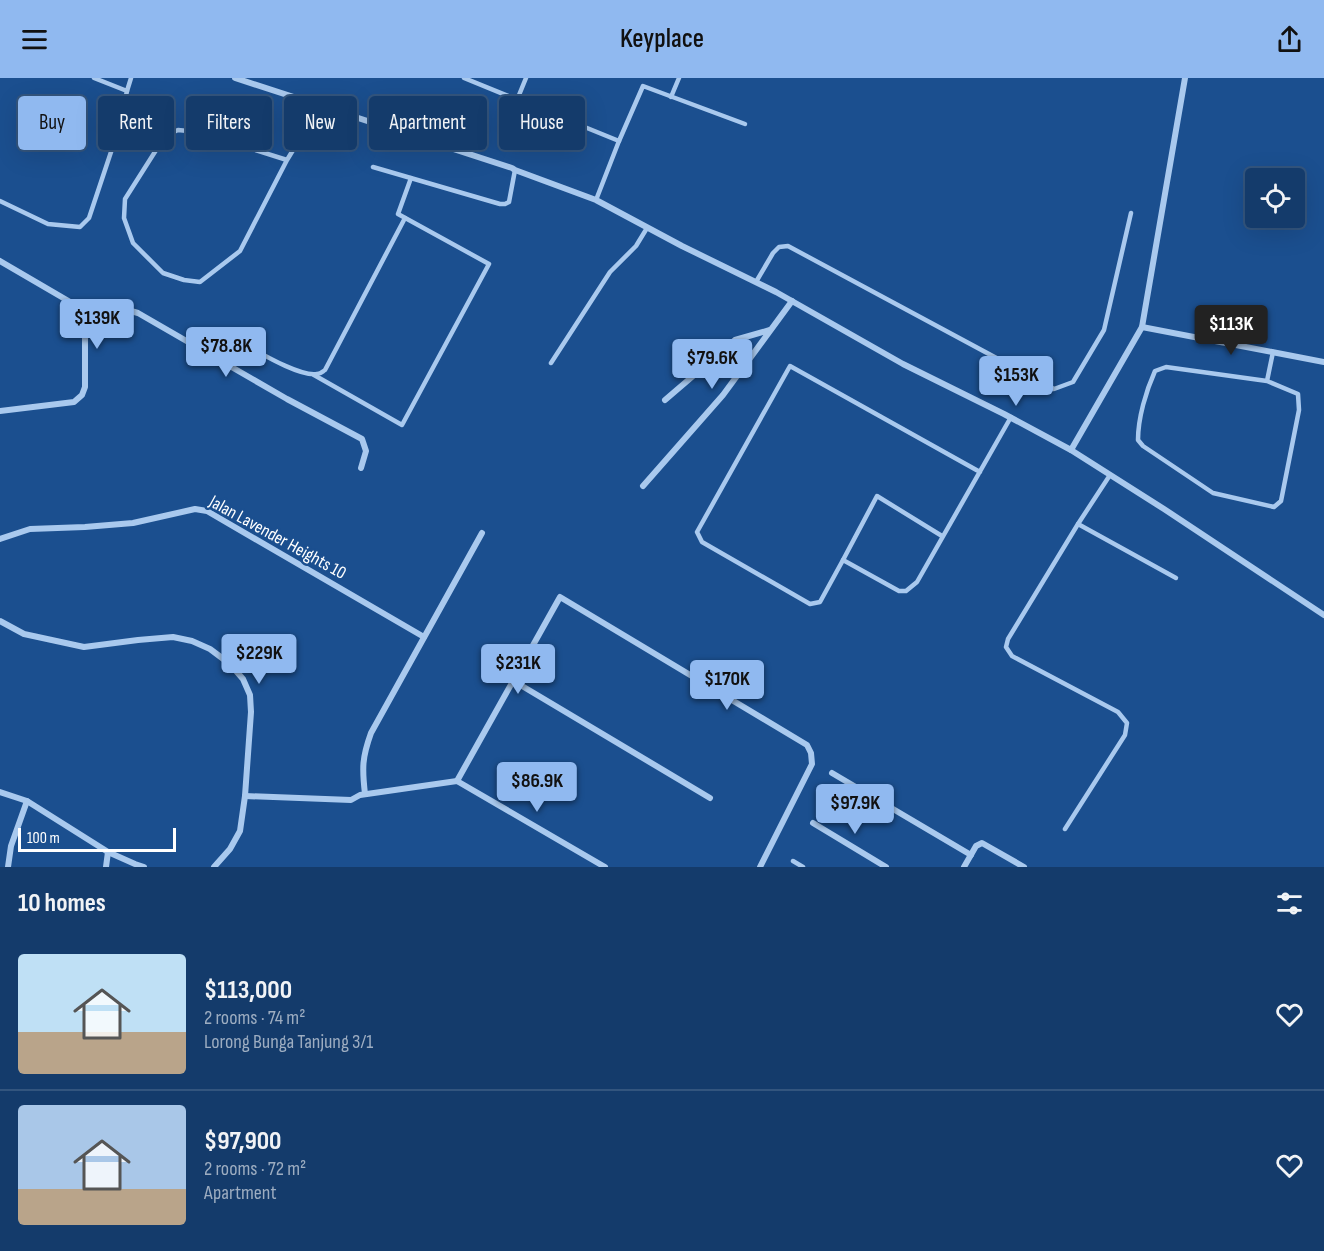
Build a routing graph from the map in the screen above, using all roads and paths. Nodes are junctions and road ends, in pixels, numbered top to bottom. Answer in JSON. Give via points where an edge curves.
{"nodes":[{"id":1,"x":94,"y":78,"type":"edge"},
{"id":2,"x":131,"y":78,"type":"edge"},
{"id":3,"x":235,"y":78,"type":"edge"},
{"id":4,"x":526,"y":78,"type":"edge"},
{"id":5,"x":679,"y":78,"type":"edge"},
{"id":6,"x":1185,"y":78,"type":"edge"},
{"id":7,"x":468,"y":79,"type":"edge"},
{"id":8,"x":127,"y":91,"type":"junction"},
{"id":9,"x":290,"y":96,"type":"edge"},
{"id":10,"x":508,"y":96,"type":"edge"},
{"id":11,"x":519,"y":96,"type":"edge"},
{"id":12,"x":672,"y":97,"type":"junction"},
{"id":13,"x":357,"y":118,"type":"edge"},
{"id":14,"x":745,"y":124,"type":"dead end"},
{"id":15,"x":585,"y":127,"type":"edge"},
{"id":16,"x":619,"y":141,"type":"junction"},
{"id":17,"x":293,"y":150,"type":"edge"},
{"id":18,"x":287,"y":160,"type":"junction"},
{"id":19,"x":373,"y":167,"type":"dead end"},
{"id":20,"x":515,"y":170,"type":"junction"},
{"id":21,"x":411,"y":178,"type":"junction"},
{"id":22,"x":596,"y":200,"type":"junction"},
{"id":23,"x":0,"y":201,"type":"edge"},
{"id":24,"x":1131,"y":213,"type":"dead end"},
{"id":25,"x":405,"y":218,"type":"junction"},
{"id":26,"x":647,"y":228,"type":"junction"},
{"id":27,"x":0,"y":261,"type":"edge"},
{"id":28,"x":756,"y":282,"type":"junction"},
{"id":29,"x":792,"y":301,"type":"junction"},
{"id":30,"x":77,"y":306,"type":"junction"},
{"id":31,"x":1142,"y":327,"type":"junction"},
{"id":32,"x":771,"y":330,"type":"junction"},
{"id":33,"x":240,"y":342,"type":"dead end"},
{"id":34,"x":1273,"y":352,"type":"junction"},
{"id":35,"x":1324,"y":362,"type":"edge"},
{"id":36,"x":552,"y":363,"type":"dead end"},
{"id":37,"x":314,"y":375,"type":"junction"},
{"id":38,"x":1267,"y":381,"type":"junction"},
{"id":39,"x":665,"y":400,"type":"dead end"},
{"id":40,"x":0,"y":411,"type":"edge"},
{"id":41,"x":1011,"y":417,"type":"junction"},
{"id":42,"x":1071,"y":450,"type":"junction"},
{"id":43,"x":362,"y":468,"type":"dead end"},
{"id":44,"x":980,"y":472,"type":"junction"},
{"id":45,"x":1110,"y":475,"type":"junction"},
{"id":46,"x":643,"y":486,"type":"dead end"},
{"id":47,"x":1078,"y":524,"type":"junction"},
{"id":48,"x":482,"y":533,"type":"dead end"},
{"id":49,"x":942,"y":536,"type":"junction"},
{"id":50,"x":0,"y":539,"type":"edge"},
{"id":51,"x":843,"y":560,"type":"junction"},
{"id":52,"x":1176,"y":578,"type":"dead end"},
{"id":53,"x":1324,"y":615,"type":"edge"},
{"id":54,"x":0,"y":621,"type":"edge"},
{"id":55,"x":424,"y":637,"type":"junction"},
{"id":56,"x":512,"y":680,"type":"junction"},
{"id":57,"x":832,"y":773,"type":"dead end"},
{"id":58,"x":457,"y":781,"type":"junction"},
{"id":59,"x":0,"y":792,"type":"edge"},
{"id":60,"x":365,"y":794,"type":"junction"},
{"id":61,"x":245,"y":796,"type":"junction"},
{"id":62,"x":710,"y":798,"type":"dead end"},
{"id":63,"x":27,"y":801,"type":"junction"},
{"id":64,"x":813,"y":823,"type":"dead end"},
{"id":65,"x":1065,"y":829,"type":"dead end"},
{"id":66,"x":108,"y":852,"type":"junction"},
{"id":67,"x":971,"y":855,"type":"junction"},
{"id":68,"x":793,"y":861,"type":"dead end"},
{"id":69,"x":8,"y":867,"type":"edge"},
{"id":70,"x":106,"y":867,"type":"edge"},
{"id":71,"x":144,"y":867,"type":"edge"},
{"id":72,"x":214,"y":867,"type":"edge"},
{"id":73,"x":605,"y":867,"type":"edge"},
{"id":74,"x":760,"y":867,"type":"edge"},
{"id":75,"x":803,"y":867,"type":"edge"},
{"id":76,"x":886,"y":867,"type":"edge"},
{"id":77,"x":964,"y":867,"type":"edge"},
{"id":78,"x":1024,"y":867,"type":"edge"}],
"edges":[{"from":1,"to":8,"type":"lane"},
{"from":2,"to":8,"type":"lane"},
{"from":3,"to":9,"type":"street"},
{"from":4,"to":11,"type":"lane"},
{"from":5,"to":12,"type":"lane"},
{"from":6,"to":31,"type":"street"},
{"from":7,"to":10,"type":"lane"},
{"from":8,"to":23,"type":"lane","via":[[89,218],[80,227],[48,224]]},
{"from":12,"to":14,"type":"lane"},
{"from":12,"to":16,"type":"lane","via":[[643,86]]},
{"from":13,"to":20,"type":"street"},
{"from":15,"to":16,"type":"lane"},
{"from":16,"to":22,"type":"lane"},
{"from":17,"to":18,"type":"lane"},
{"from":18,"to":18,"type":"lane","via":[[198,132],[178,130],[165,136],[125,199],[124,218],[133,243],[163,273],[200,282],[240,251]]},
{"from":19,"to":21,"type":"lane"},
{"from":20,"to":21,"type":"lane","via":[[509,202],[505,204]]},
{"from":20,"to":22,"type":"street"},
{"from":21,"to":25,"type":"lane","via":[[398,214]]},
{"from":22,"to":26,"type":"street"},
{"from":24,"to":28,"type":"lane","via":[[1104,330],[1073,382],[1054,389],[788,246],[773,253]]},
{"from":25,"to":37,"type":"lane","via":[[325,370]]},
{"from":25,"to":37,"type":"lane","via":[[489,264],[402,425]]},
{"from":26,"to":28,"type":"street"},
{"from":26,"to":36,"type":"lane","via":[[636,246],[610,272]]},
{"from":27,"to":30,"type":"street"},
{"from":28,"to":29,"type":"street"},
{"from":29,"to":32,"type":"street"},
{"from":29,"to":41,"type":"street","via":[[903,364]]},
{"from":30,"to":40,"type":"street","via":[[85,323],[82,395],[74,402]]},
{"from":30,"to":43,"type":"street","via":[[99,302],[138,313],[363,440],[366,452]]},
{"from":31,"to":34,"type":"street"},
{"from":31,"to":42,"type":"street"},
{"from":32,"to":39,"type":"street","via":[[735,340]]},
{"from":32,"to":46,"type":"street","via":[[723,395]]},
{"from":33,"to":37,"type":"lane","via":[[293,370]]},
{"from":34,"to":35,"type":"street"},
{"from":34,"to":38,"type":"lane"},
{"from":38,"to":38,"type":"lane","via":[[1298,394],[1299,410],[1281,501],[1274,507],[1213,493],[1138,440],[1155,370],[1166,367]]},
{"from":41,"to":42,"type":"street"},
{"from":41,"to":44,"type":"lane"},
{"from":42,"to":45,"type":"street"},
{"from":44,"to":49,"type":"lane"},
{"from":44,"to":51,"type":"lane","via":[[790,366],[697,532],[702,542],[810,604],[820,602]]},
{"from":45,"to":47,"type":"lane"},
{"from":45,"to":53,"type":"street"},
{"from":47,"to":52,"type":"lane"},
{"from":47,"to":65,"type":"lane","via":[[1006,647],[1012,656],[1118,712],[1127,723],[1125,735]]},
{"from":48,"to":55,"type":"street"},
{"from":49,"to":51,"type":"lane","via":[[916,582],[906,591],[899,591]]},
{"from":49,"to":51,"type":"lane","via":[[877,496]]},
{"from":50,"to":55,"type":"street","name":"Jalan Lavender Heights 10","via":[[30,529],[133,523],[195,509],[207,511]]},
{"from":54,"to":61,"type":"street","via":[[24,634],[84,647],[173,637],[192,641],[230,664],[250,695]]},
{"from":55,"to":60,"type":"street","via":[[371,733],[362,774]]},
{"from":56,"to":58,"type":"street"},
{"from":56,"to":62,"type":"street"},
{"from":56,"to":74,"type":"street","via":[[560,597],[807,745],[812,764]]},
{"from":57,"to":67,"type":"street"},
{"from":58,"to":60,"type":"street"},
{"from":58,"to":73,"type":"street"},
{"from":59,"to":63,"type":"street"},
{"from":60,"to":61,"type":"street","via":[[351,800]]},
{"from":61,"to":72,"type":"street","via":[[240,831]]},
{"from":63,"to":66,"type":"street"},
{"from":63,"to":69,"type":"street"},
{"from":64,"to":76,"type":"street"},
{"from":66,"to":70,"type":"street"},
{"from":66,"to":71,"type":"street"},
{"from":67,"to":77,"type":"street"},
{"from":67,"to":78,"type":"street","via":[[982,843]]},
{"from":68,"to":75,"type":"lane"}]}
